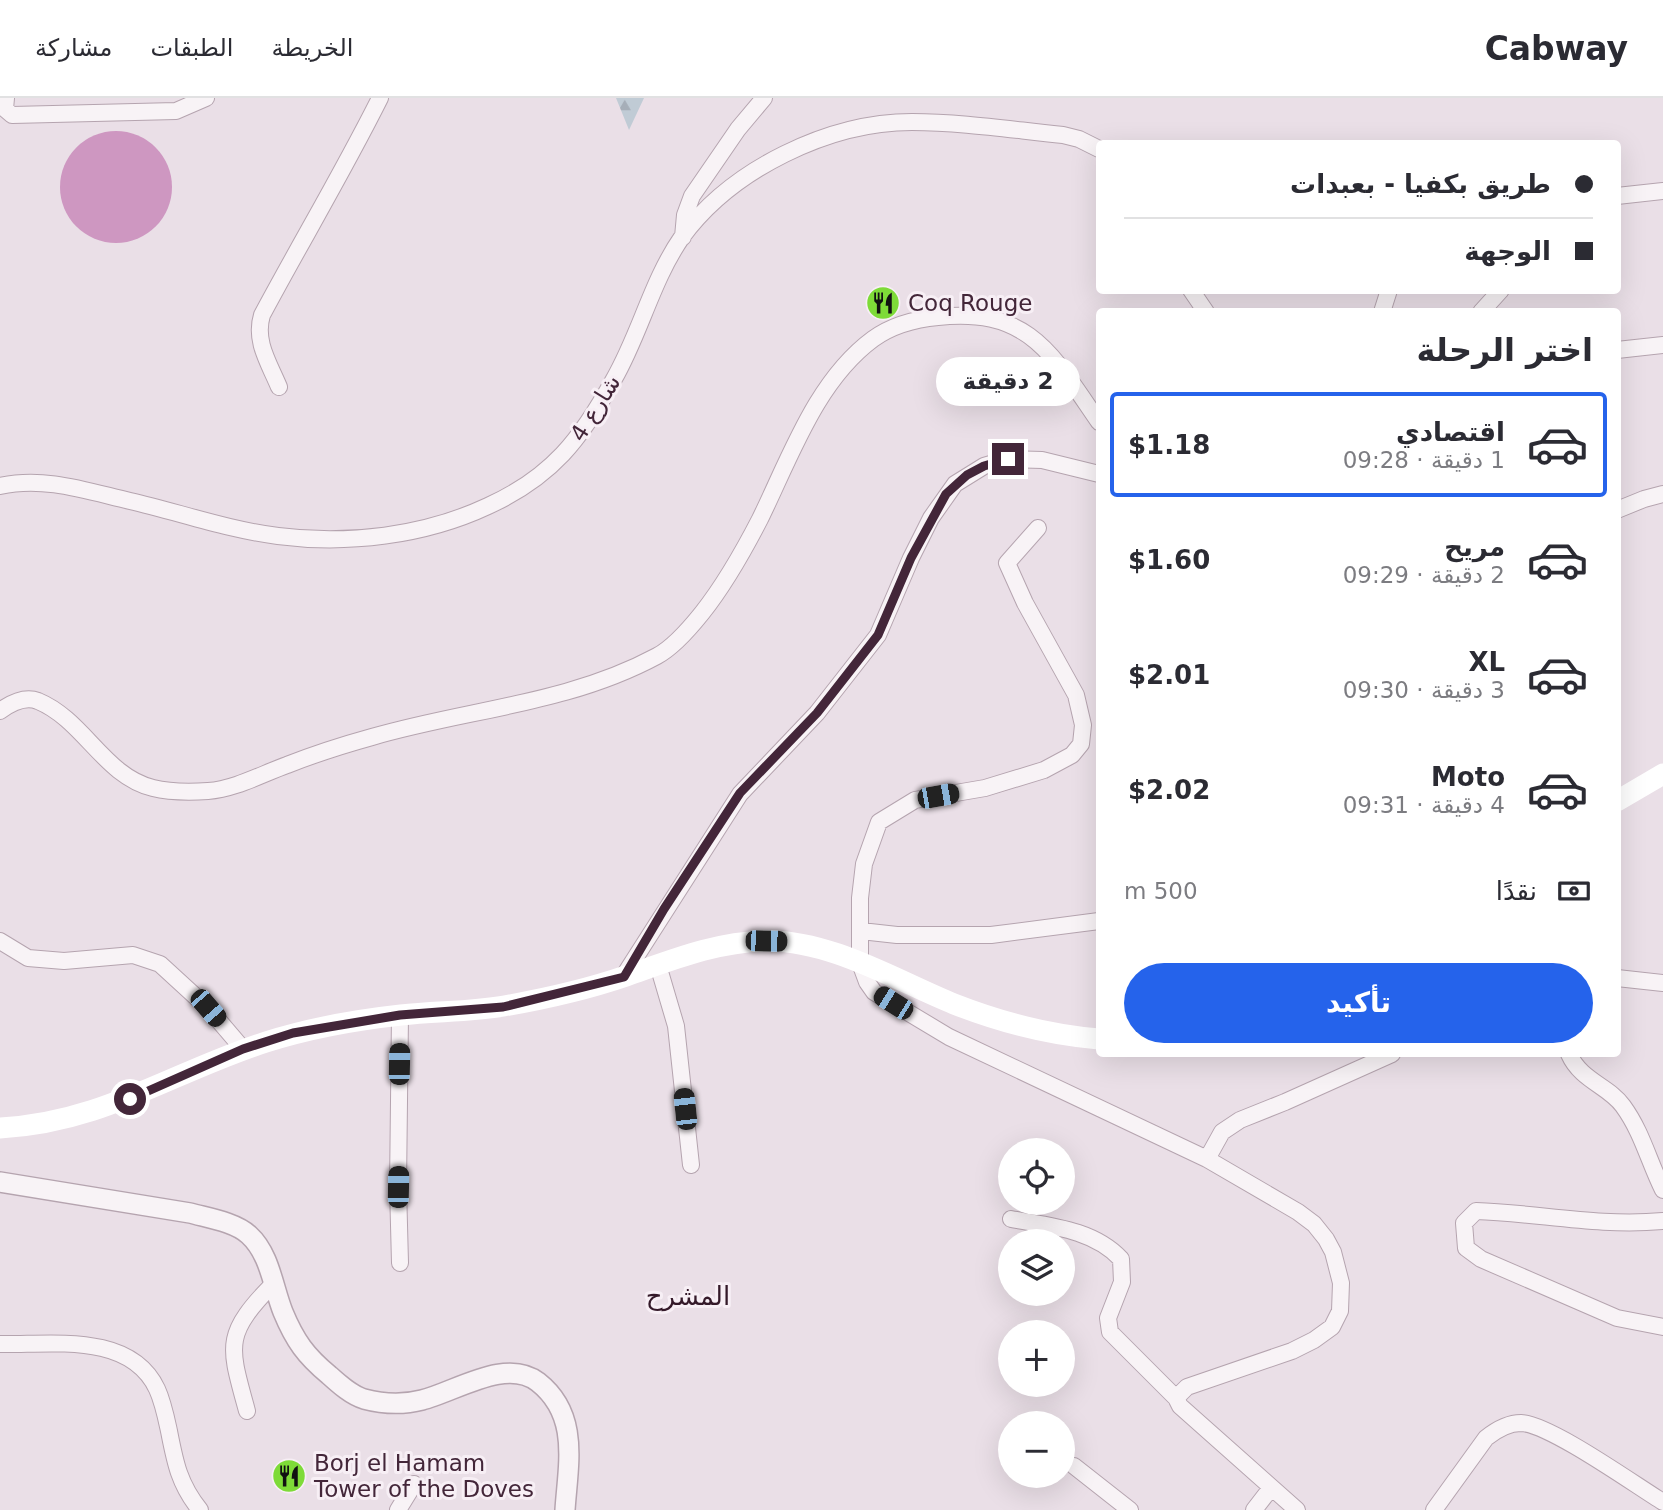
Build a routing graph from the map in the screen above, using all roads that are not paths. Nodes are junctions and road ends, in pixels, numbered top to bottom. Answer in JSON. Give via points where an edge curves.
{"nodes":[{"id":1,"x":6,"y":98,"type":"edge"},
{"id":2,"x":206,"y":98,"type":"edge"},
{"id":3,"x":380,"y":98,"type":"edge"},
{"id":4,"x":764,"y":98,"type":"edge"},
{"id":5,"x":1096,"y":148,"type":"edge"},
{"id":6,"x":1659,"y":189,"type":"edge"},
{"id":7,"x":1621,"y":195,"type":"edge"},
{"id":8,"x":682,"y":237,"type":"junction"},
{"id":9,"x":1497,"y":294,"type":"edge"},
{"id":10,"x":1485,"y":308,"type":"edge"},
{"id":11,"x":1663,"y":345,"type":"edge"},
{"id":12,"x":1621,"y":350,"type":"edge"},
{"id":13,"x":279,"y":387,"type":"dead end"},
{"id":14,"x":1096,"y":418,"type":"edge"},
{"id":15,"x":1096,"y":473,"type":"edge"},
{"id":16,"x":0,"y":486,"type":"edge"},
{"id":17,"x":1663,"y":495,"type":"edge"},
{"id":18,"x":1621,"y":508,"type":"edge"},
{"id":19,"x":1038,"y":528,"type":"dead end"},
{"id":20,"x":0,"y":711,"type":"edge"},
{"id":21,"x":1663,"y":774,"type":"edge"},
{"id":22,"x":1621,"y":799,"type":"edge"},
{"id":23,"x":1096,"y":921,"type":"edge"},
{"id":24,"x":861,"y":931,"type":"junction"},
{"id":25,"x":0,"y":941,"type":"edge"},
{"id":26,"x":860,"y":963,"type":"junction"},
{"id":27,"x":657,"y":965,"type":"junction"},
{"id":28,"x":624,"y":977,"type":"junction"},
{"id":29,"x":1621,"y":978,"type":"edge"},
{"id":30,"x":1663,"y":983,"type":"edge"},
{"id":31,"x":400,"y":1015,"type":"junction"},
{"id":32,"x":1096,"y":1040,"type":"edge"},
{"id":33,"x":243,"y":1049,"type":"junction"},
{"id":34,"x":1385,"y":1057,"type":"edge"},
{"id":35,"x":1570,"y":1057,"type":"edge"},
{"id":36,"x":0,"y":1128,"type":"edge"},
{"id":37,"x":1207,"y":1159,"type":"junction"},
{"id":38,"x":691,"y":1165,"type":"dead end"},
{"id":39,"x":0,"y":1182,"type":"edge"},
{"id":40,"x":1663,"y":1190,"type":"edge"},
{"id":41,"x":1011,"y":1219,"type":"dead end"},
{"id":42,"x":1663,"y":1221,"type":"edge"},
{"id":43,"x":400,"y":1263,"type":"dead end"},
{"id":44,"x":274,"y":1283,"type":"junction"},
{"id":45,"x":1663,"y":1327,"type":"edge"},
{"id":46,"x":0,"y":1344,"type":"edge"},
{"id":47,"x":1176,"y":1398,"type":"junction"},
{"id":48,"x":247,"y":1411,"type":"dead end"},
{"id":49,"x":1075,"y":1467,"type":"edge"},
{"id":50,"x":414,"y":1484,"type":"dead end"},
{"id":51,"x":1271,"y":1488,"type":"junction"},
{"id":52,"x":1663,"y":1502,"type":"edge"},
{"id":53,"x":200,"y":1510,"type":"edge"},
{"id":54,"x":398,"y":1510,"type":"edge"},
{"id":55,"x":565,"y":1510,"type":"edge"},
{"id":56,"x":1130,"y":1510,"type":"edge"},
{"id":57,"x":1254,"y":1510,"type":"edge"},
{"id":58,"x":1297,"y":1510,"type":"edge"},
{"id":59,"x":1434,"y":1510,"type":"edge"}],
"edges":[{"from":1,"to":2,"type":"street","via":[[5,109],[12,115],[176,111]]},
{"from":3,"to":13,"type":"street","via":[[262,316],[258,328],[261,345]]},
{"from":4,"to":8,"type":"street","via":[[692,196]]},
{"from":5,"to":8,"type":"street","name":"شارع 4","via":[[1063,135],[952,124],[911,122],[854,129],[801,146],[752,173]]},
{"from":6,"to":7,"type":"street"},
{"from":8,"to":16,"type":"street","name":"شارع 4","via":[[629,353],[569,450],[514,493],[452,521],[355,538],[276,536],[65,485],[16,482]]},
{"from":9,"to":10,"type":"street"},
{"from":11,"to":12,"type":"street"},
{"from":14,"to":20,"type":"street","via":[[1037,340],[989,317],[928,318],[873,339],[847,365],[801,432],[725,583],[694,624],[663,653],[620,675],[541,699],[378,735],[210,791],[153,788],[124,775],[66,720],[36,700],[14,701]]},
{"from":15,"to":28,"type":"street","via":[[1042,460],[1008,459],[984,466],[955,484],[911,558],[878,635],[817,713],[740,793]]},
{"from":17,"to":18,"type":"street"},
{"from":19,"to":24,"type":"street","via":[[1007,563],[1076,695],[1083,725],[1081,744],[1072,755],[1044,770],[985,788],[915,800],[879,822],[864,864]]},
{"from":21,"to":22,"type":"main road"},
{"from":23,"to":24,"type":"street","via":[[991,934]]},
{"from":24,"to":26,"type":"street"},
{"from":25,"to":33,"type":"street","via":[[28,958],[64,961],[133,955],[160,964],[208,1008]]},
{"from":26,"to":27,"type":"main road","via":[[788,941],[766,941],[734,943]]},
{"from":26,"to":32,"type":"main road","via":[[957,1005],[1038,1030]]},
{"from":26,"to":37,"type":"street","via":[[874,992],[948,1037]]},
{"from":27,"to":28,"type":"main road"},
{"from":27,"to":38,"type":"street","via":[[676,1026]]},
{"from":28,"to":31,"type":"main road","via":[[503,1007]]},
{"from":29,"to":30,"type":"street"},
{"from":31,"to":33,"type":"main road","via":[[303,1031]]},
{"from":31,"to":43,"type":"street"},
{"from":33,"to":36,"type":"main road","via":[[130,1099],[72,1118]]},
{"from":34,"to":37,"type":"street","via":[[1240,1119],[1222,1132]]},
{"from":35,"to":40,"type":"street","via":[[1593,1083],[1622,1104]]},
{"from":37,"to":47,"type":"street","via":[[1314,1224],[1338,1267],[1342,1296],[1332,1327],[1314,1340],[1195,1383]]},
{"from":39,"to":44,"type":"street","via":[[190,1213],[232,1226],[248,1234],[258,1247]]},
{"from":41,"to":47,"type":"street","via":[[1064,1229],[1113,1250],[1121,1259],[1122,1282],[1108,1318],[1110,1332]]},
{"from":42,"to":45,"type":"street","via":[[1635,1224],[1476,1212],[1464,1223],[1466,1248],[1481,1259],[1617,1318]]},
{"from":44,"to":48,"type":"street","via":[[245,1317],[233,1341]]},
{"from":44,"to":55,"type":"street","via":[[303,1352],[361,1398],[384,1403],[420,1401],[497,1374],[536,1380],[559,1404],[570,1439]]},
{"from":46,"to":53,"type":"street","via":[[91,1346],[129,1358],[156,1387],[179,1477]]},
{"from":47,"to":51,"type":"street"},
{"from":49,"to":56,"type":"street"},
{"from":50,"to":54,"type":"street"},
{"from":51,"to":57,"type":"street"},
{"from":51,"to":58,"type":"street"},
{"from":52,"to":59,"type":"street","via":[[1545,1431],[1520,1423],[1486,1438]]}]}
